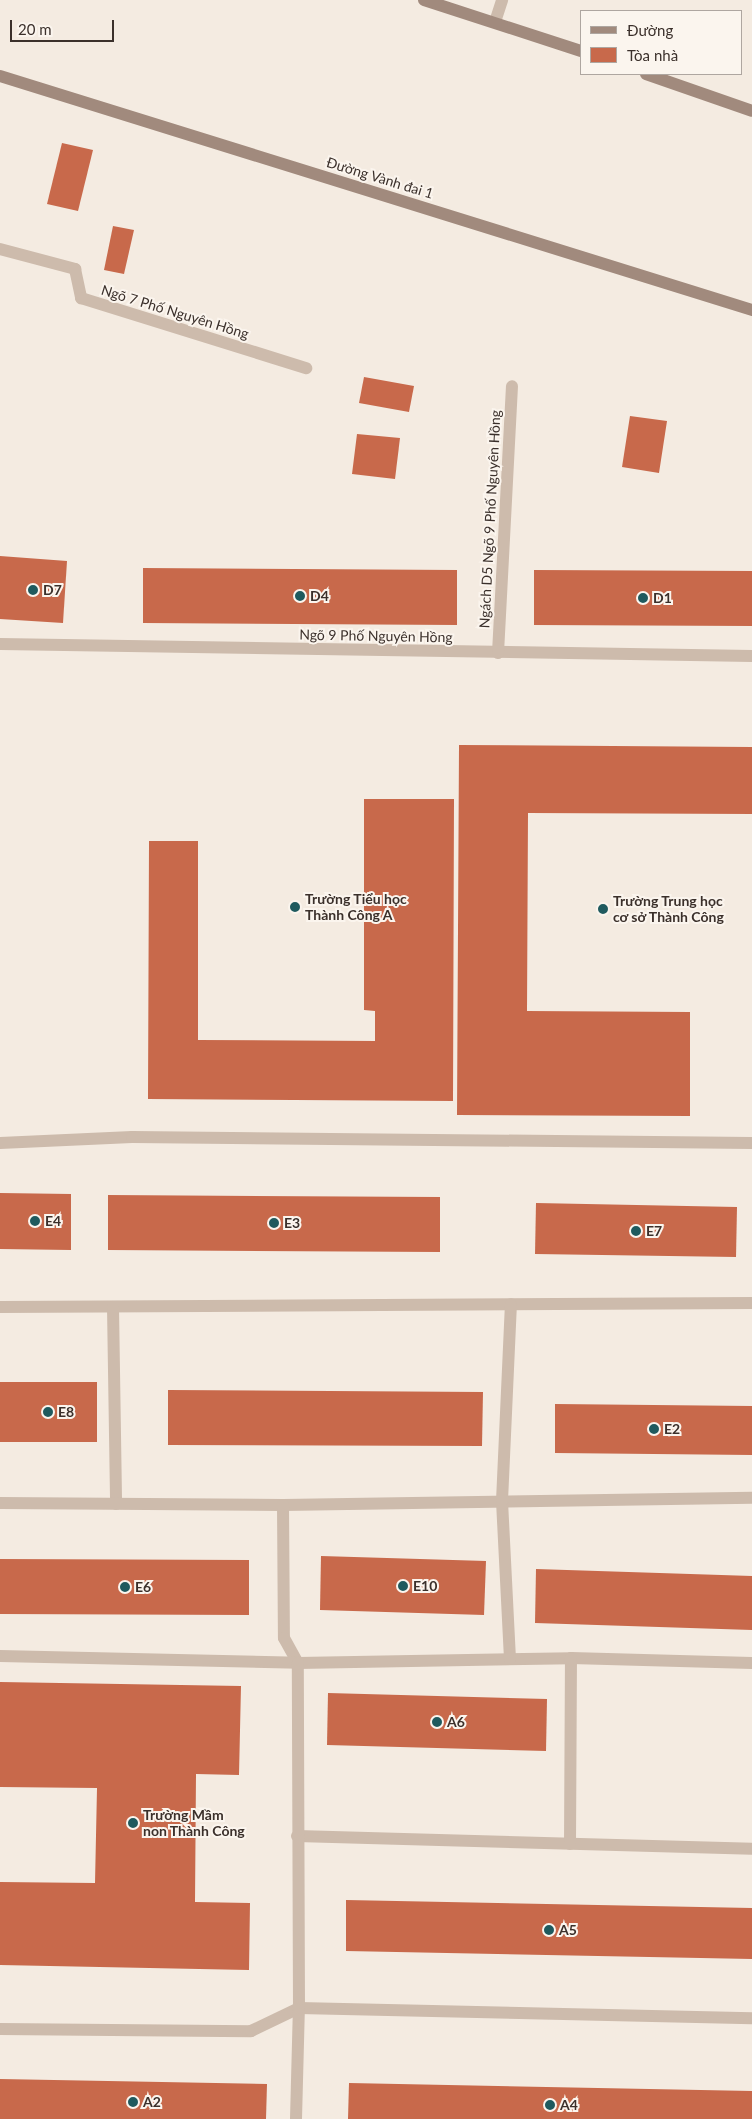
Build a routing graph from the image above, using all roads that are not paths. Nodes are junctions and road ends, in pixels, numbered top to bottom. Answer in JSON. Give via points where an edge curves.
{"nodes":[{"id":1,"x":424,"y":0,"type":"edge"},
{"id":2,"x":502,"y":0,"type":"edge"},
{"id":3,"x":495,"y":22,"type":"junction"},
{"id":4,"x":580,"y":51,"type":"edge"},
{"id":5,"x":649,"y":75,"type":"edge"},
{"id":6,"x":0,"y":76,"type":"edge"},
{"id":7,"x":752,"y":111,"type":"edge"},
{"id":8,"x":0,"y":249,"type":"edge"},
{"id":9,"x":752,"y":310,"type":"edge"},
{"id":10,"x":306,"y":368,"type":"dead end"},
{"id":11,"x":512,"y":386,"type":"dead end"},
{"id":12,"x":0,"y":644,"type":"edge"},
{"id":13,"x":498,"y":653,"type":"junction"},
{"id":14,"x":752,"y":656,"type":"edge"},
{"id":15,"x":0,"y":1142,"type":"edge"},
{"id":16,"x":752,"y":1143,"type":"edge"},
{"id":17,"x":752,"y":1303,"type":"edge"},
{"id":18,"x":511,"y":1304,"type":"junction"},
{"id":19,"x":0,"y":1307,"type":"edge"},
{"id":20,"x":113,"y":1307,"type":"junction"},
{"id":21,"x":752,"y":1498,"type":"edge"},
{"id":22,"x":502,"y":1501,"type":"junction"},
{"id":23,"x":0,"y":1503,"type":"edge"},
{"id":24,"x":116,"y":1504,"type":"junction"},
{"id":25,"x":283,"y":1504,"type":"junction"},
{"id":26,"x":0,"y":1656,"type":"edge"},
{"id":27,"x":571,"y":1658,"type":"junction"},
{"id":28,"x":510,"y":1659,"type":"junction"},
{"id":29,"x":298,"y":1662,"type":"junction"},
{"id":30,"x":752,"y":1663,"type":"edge"},
{"id":31,"x":297,"y":1836,"type":"junction"},
{"id":32,"x":570,"y":1844,"type":"junction"},
{"id":33,"x":752,"y":1849,"type":"edge"},
{"id":34,"x":299,"y":2008,"type":"junction"},
{"id":35,"x":752,"y":2018,"type":"edge"},
{"id":36,"x":0,"y":2029,"type":"edge"},
{"id":37,"x":296,"y":2119,"type":"edge"}],
"edges":[{"from":1,"to":3,"type":"street"},
{"from":2,"to":3,"type":"street"},
{"from":3,"to":4,"type":"street"},
{"from":5,"to":7,"type":"street"},
{"from":6,"to":9,"type":"street","name":"Đường Vành đai 1"},
{"from":8,"to":10,"type":"street","name":"Ngõ 7 Phố Nguyên Hồng","via":[[76,269],[81,298]]},
{"from":11,"to":13,"type":"street","name":"Ngách D5 Ngõ 9 Phố Nguyên Hồng"},
{"from":12,"to":13,"type":"street","name":"Ngõ 9 Phố Nguyên Hồng"},
{"from":13,"to":14,"type":"street","name":"Ngõ 9 Phố Nguyên Hồng"},
{"from":15,"to":16,"type":"street","via":[[142,1137]]},
{"from":17,"to":18,"type":"street"},
{"from":18,"to":20,"type":"street"},
{"from":18,"to":22,"type":"street"},
{"from":19,"to":20,"type":"street"},
{"from":20,"to":24,"type":"street"},
{"from":21,"to":22,"type":"street"},
{"from":22,"to":25,"type":"street"},
{"from":22,"to":28,"type":"street"},
{"from":23,"to":24,"type":"street"},
{"from":24,"to":25,"type":"street"},
{"from":25,"to":29,"type":"street","via":[[284,1638]]},
{"from":26,"to":29,"type":"street"},
{"from":27,"to":28,"type":"street"},
{"from":27,"to":30,"type":"street"},
{"from":27,"to":32,"type":"street"},
{"from":28,"to":29,"type":"street"},
{"from":29,"to":31,"type":"street"},
{"from":31,"to":32,"type":"street"},
{"from":31,"to":34,"type":"street"},
{"from":32,"to":33,"type":"street"},
{"from":34,"to":35,"type":"street"},
{"from":34,"to":36,"type":"street","via":[[250,2031]]},
{"from":34,"to":37,"type":"street"}]}
